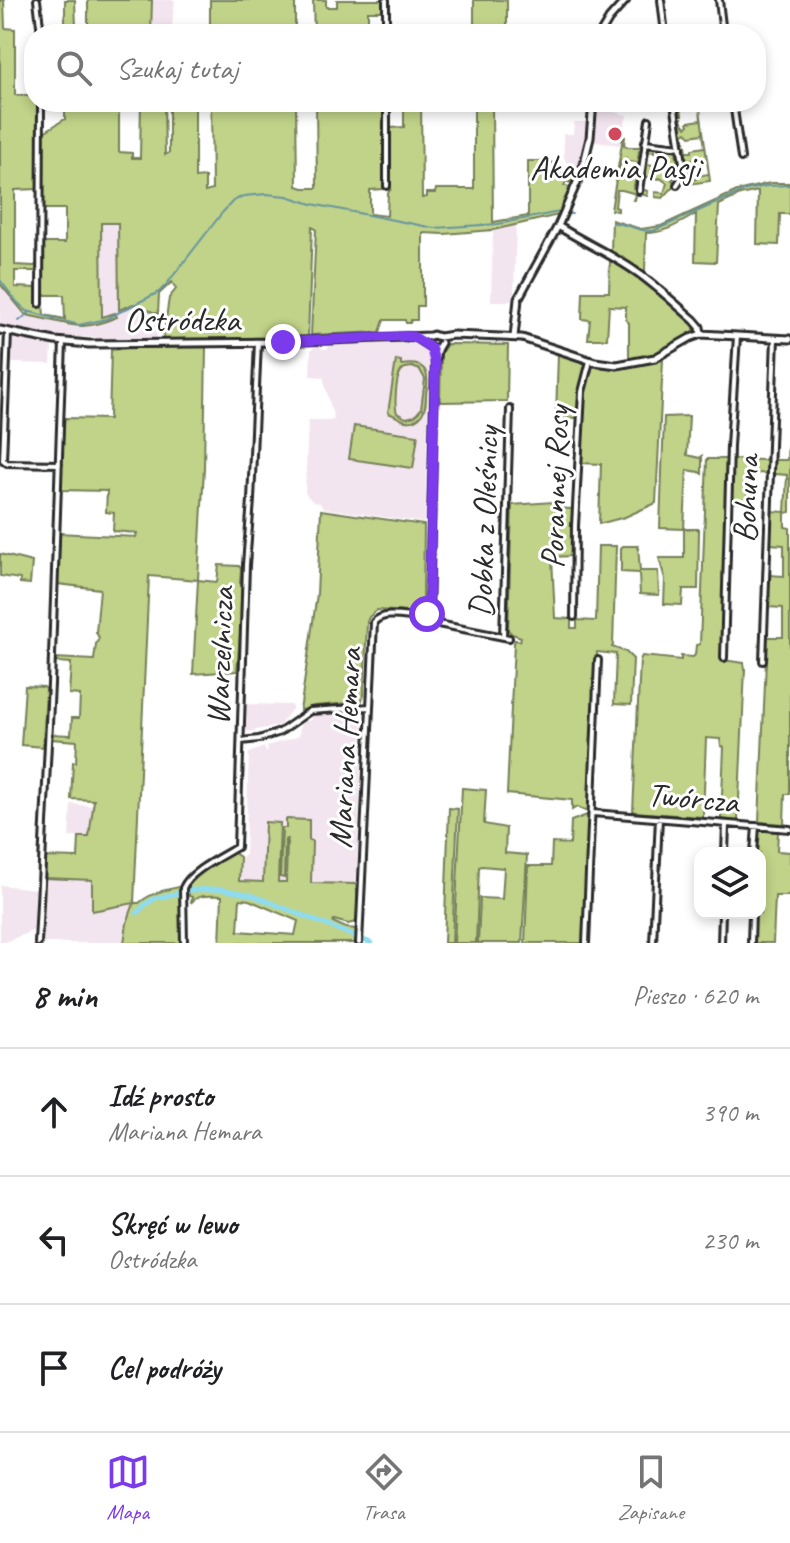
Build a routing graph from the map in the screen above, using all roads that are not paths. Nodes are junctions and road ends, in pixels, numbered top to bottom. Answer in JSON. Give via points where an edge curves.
{"nodes":[{"id":1,"x":37,"y":0,"type":"edge"},
{"id":2,"x":386,"y":0,"type":"edge"},
{"id":3,"x":626,"y":0,"type":"edge"},
{"id":4,"x":661,"y":0,"type":"edge"},
{"id":5,"x":719,"y":0,"type":"edge"},
{"id":6,"x":40,"y":24,"type":"edge"},
{"id":7,"x":386,"y":24,"type":"edge"},
{"id":8,"x":606,"y":24,"type":"edge"},
{"id":9,"x":664,"y":24,"type":"edge"},
{"id":10,"x":722,"y":24,"type":"edge"},
{"id":11,"x":41,"y":112,"type":"edge"},
{"id":12,"x":387,"y":112,"type":"edge"},
{"id":13,"x":592,"y":112,"type":"edge"},
{"id":14,"x":676,"y":112,"type":"edge"},
{"id":15,"x":734,"y":112,"type":"edge"},
{"id":16,"x":649,"y":120,"type":"dead end"},
{"id":17,"x":645,"y":143,"type":"junction"},
{"id":18,"x":681,"y":147,"type":"junction"},
{"id":19,"x":741,"y":158,"type":"dead end"},
{"id":20,"x":677,"y":185,"type":"dead end"},
{"id":21,"x":387,"y":186,"type":"dead end"},
{"id":22,"x":639,"y":191,"type":"dead end"},
{"id":23,"x":558,"y":226,"type":"junction"},
{"id":24,"x":40,"y":304,"type":"dead end"},
{"id":25,"x":3,"y":331,"type":"edge"},
{"id":26,"x":701,"y":334,"type":"junction"},
{"id":27,"x":737,"y":336,"type":"junction"},
{"id":28,"x":414,"y":337,"type":"junction"},
{"id":29,"x":514,"y":337,"type":"junction"},
{"id":30,"x":775,"y":338,"type":"junction"},
{"id":31,"x":790,"y":339,"type":"edge"},
{"id":32,"x":63,"y":342,"type":"junction"},
{"id":33,"x":258,"y":342,"type":"junction"},
{"id":34,"x":435,"y":344,"type":"junction"},
{"id":35,"x":590,"y":361,"type":"junction"},
{"id":36,"x":510,"y":409,"type":"dead end"},
{"id":37,"x":59,"y":464,"type":"junction"},
{"id":38,"x":425,"y":616,"type":"junction"},
{"id":39,"x":574,"y":617,"type":"dead end"},
{"id":40,"x":724,"y":658,"type":"dead end"},
{"id":41,"x":598,"y":660,"type":"dead end"},
{"id":42,"x":763,"y":661,"type":"dead end"},
{"id":43,"x":370,"y":707,"type":"junction"},
{"id":44,"x":241,"y":741,"type":"junction"},
{"id":45,"x":593,"y":813,"type":"junction"},
{"id":46,"x":659,"y":818,"type":"junction"},
{"id":47,"x":726,"y":824,"type":"junction"},
{"id":48,"x":756,"y":826,"type":"junction"},
{"id":49,"x":790,"y":829,"type":"edge"},
{"id":50,"x":725,"y":847,"type":"edge"},
{"id":51,"x":754,"y":847,"type":"edge"},
{"id":52,"x":722,"y":919,"type":"edge"},
{"id":53,"x":752,"y":919,"type":"edge"},
{"id":54,"x":38,"y":943,"type":"edge"},
{"id":55,"x":184,"y":943,"type":"edge"},
{"id":56,"x":359,"y":943,"type":"edge"},
{"id":57,"x":586,"y":943,"type":"edge"},
{"id":58,"x":653,"y":943,"type":"edge"},
{"id":59,"x":721,"y":943,"type":"edge"},
{"id":60,"x":751,"y":943,"type":"edge"}],
"edges":[{"from":1,"to":6,"type":"street"},
{"from":2,"to":7,"type":"street"},
{"from":3,"to":8,"type":"street"},
{"from":4,"to":9,"type":"street"},
{"from":5,"to":10,"type":"street"},
{"from":11,"to":24,"type":"street"},
{"from":12,"to":21,"type":"street"},
{"from":13,"to":23,"type":"street","via":[[584,165]]},
{"from":14,"to":18,"type":"street"},
{"from":15,"to":19,"type":"street"},
{"from":16,"to":17,"type":"street"},
{"from":17,"to":18,"type":"street"},
{"from":17,"to":22,"type":"street"},
{"from":18,"to":20,"type":"street","via":[[684,174]]},
{"from":23,"to":26,"type":"street","via":[[642,276],[694,320]]},
{"from":23,"to":29,"type":"street","via":[[518,299]]},
{"from":25,"to":32,"type":"street","name":"Ostródzka"},
{"from":25,"to":37,"type":"street","via":[[3,461]]},
{"from":26,"to":27,"type":"street"},
{"from":26,"to":35,"type":"street","via":[[650,359],[617,365]]},
{"from":27,"to":30,"type":"street"},
{"from":27,"to":40,"type":"street"},
{"from":28,"to":33,"type":"street","name":"Ostródzka"},
{"from":28,"to":34,"type":"street","name":"Ostródzka"},
{"from":28,"to":34,"type":"street","name":"Ostródzka","via":[[430,336]]},
{"from":29,"to":34,"type":"street","via":[[457,336]]},
{"from":29,"to":35,"type":"street"},
{"from":30,"to":31,"type":"street"},
{"from":30,"to":42,"type":"street","name":"Bohuna"},
{"from":32,"to":33,"type":"street","name":"Ostródzka"},
{"from":32,"to":37,"type":"street"},
{"from":33,"to":44,"type":"street","name":"Warzelnicza"},
{"from":34,"to":38,"type":"street"},
{"from":35,"to":39,"type":"street","name":"Porannej Rosy","via":[[582,392]]},
{"from":36,"to":38,"type":"street","name":"Dobka z Oleśnicy","via":[[506,637],[438,624]]},
{"from":37,"to":54,"type":"street"},
{"from":38,"to":43,"type":"street","name":"Mariana Hemara","via":[[386,615],[375,620]]},
{"from":41,"to":45,"type":"street"},
{"from":43,"to":44,"type":"street","via":[[310,711],[280,732]]},
{"from":43,"to":56,"type":"street","name":"Mariana Hemara"},
{"from":44,"to":55,"type":"street","name":"Warzelnicza","via":[[237,847],[185,882]]},
{"from":45,"to":46,"type":"street","name":"Twórcza"},
{"from":45,"to":57,"type":"street"},
{"from":46,"to":47,"type":"street","name":"Twórcza"},
{"from":46,"to":58,"type":"street"},
{"from":47,"to":48,"type":"street","name":"Twórcza"},
{"from":47,"to":50,"type":"street"},
{"from":48,"to":49,"type":"street","name":"Twórcza"},
{"from":48,"to":51,"type":"street"},
{"from":52,"to":59,"type":"street"},
{"from":53,"to":60,"type":"street"}]}
